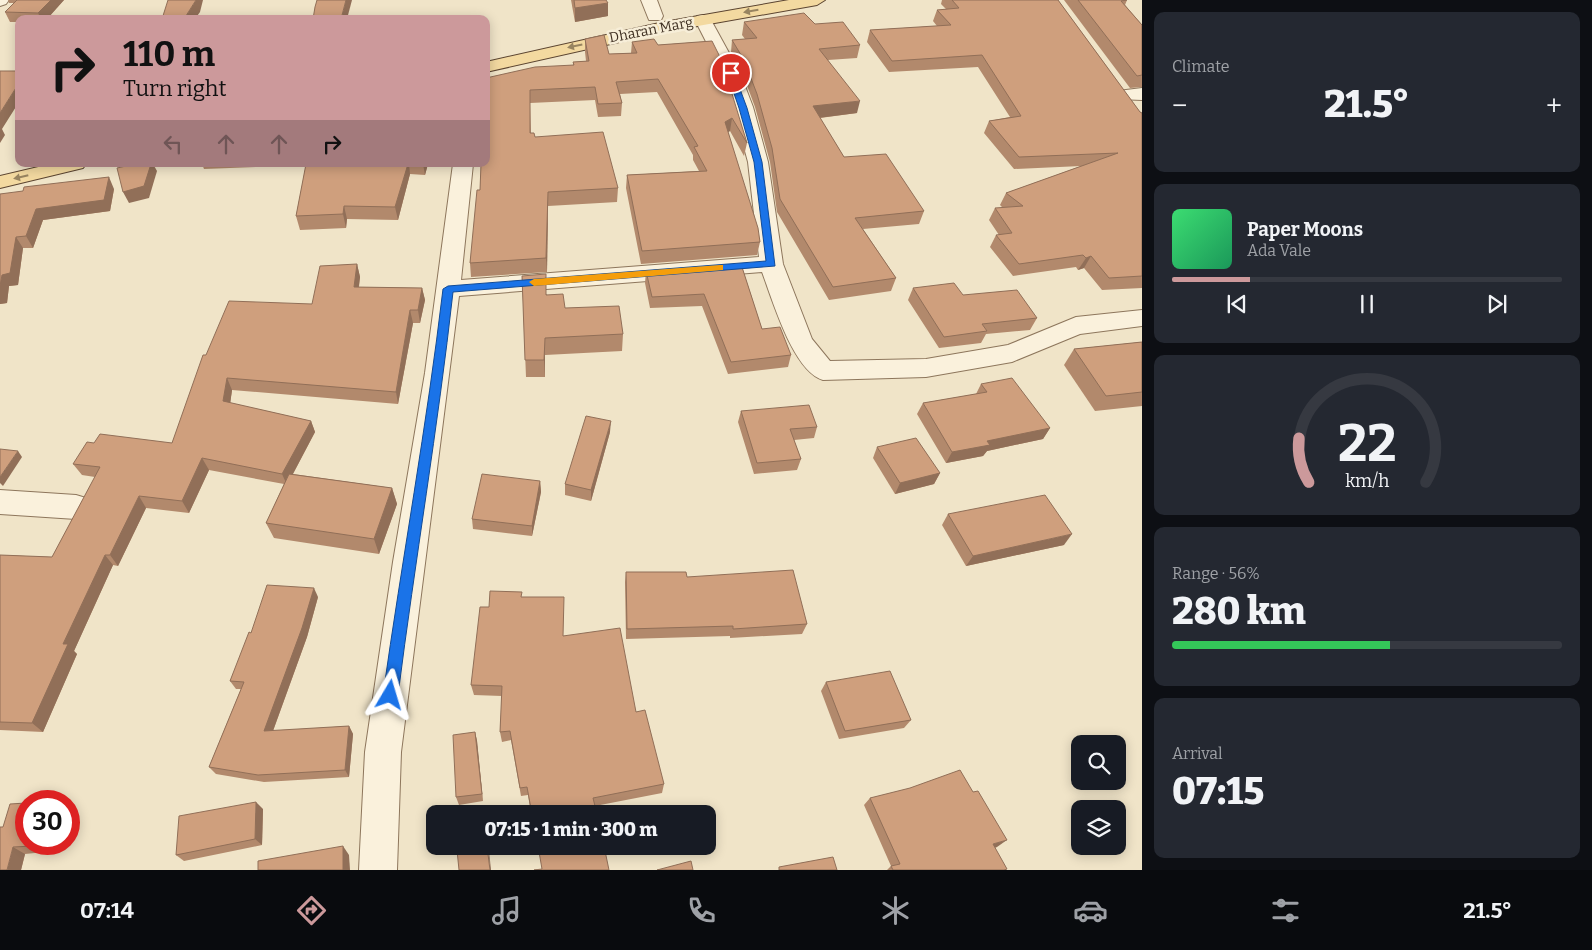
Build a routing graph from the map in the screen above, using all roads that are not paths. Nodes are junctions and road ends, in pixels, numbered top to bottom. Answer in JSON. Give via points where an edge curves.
{"nodes":[{"id":1,"x":743,"y":0,"type":"edge"},
{"id":2,"x":817,"y":0,"type":"edge"},
{"id":3,"x":652,"y":8,"type":"edge"},
{"id":4,"x":703,"y":20,"type":"junction"},
{"id":5,"x":490,"y":51,"type":"edge"},
{"id":6,"x":490,"y":66,"type":"edge"},
{"id":7,"x":1113,"y":79,"type":"edge"},
{"id":8,"x":1133,"y":94,"type":"edge"},
{"id":9,"x":1138,"y":113,"type":"edge"},
{"id":10,"x":15,"y":162,"type":"edge"},
{"id":11,"x":0,"y":165,"type":"edge"},
{"id":12,"x":63,"y":167,"type":"edge"},
{"id":13,"x":463,"y":167,"type":"edge"},
{"id":14,"x":0,"y":182,"type":"edge"},
{"id":15,"x":771,"y":264,"type":"junction"},
{"id":16,"x":448,"y":289,"type":"junction"},
{"id":17,"x":1142,"y":318,"type":"edge"},
{"id":18,"x":0,"y":502,"type":"edge"},
{"id":19,"x":76,"y":507,"type":"edge"},
{"id":20,"x":378,"y":870,"type":"edge"}],
"edges":[{"from":1,"to":3,"type":"main road","name":"Dharan Marg"},
{"from":2,"to":4,"type":"main road","name":"Dharan Marg","one_way":true},
{"from":3,"to":5,"type":"main road","name":"Dharan Marg"},
{"from":4,"to":6,"type":"main road","name":"Dharan Marg","one_way":true},
{"from":4,"to":15,"type":"street","via":[[731,73],[743,108],[758,162]]},
{"from":7,"to":8,"type":"main road"},
{"from":8,"to":9,"type":"main road"},
{"from":10,"to":11,"type":"main road"},
{"from":12,"to":14,"type":"main road","one_way":true},
{"from":13,"to":16,"type":"street"},
{"from":15,"to":16,"type":"street"},
{"from":15,"to":17,"type":"street","via":[[801,342],[822,371],[926,368],[1012,353],[1076,326]]},
{"from":16,"to":20,"type":"street","via":[[383,752]]},
{"from":18,"to":19,"type":"street"}]}
